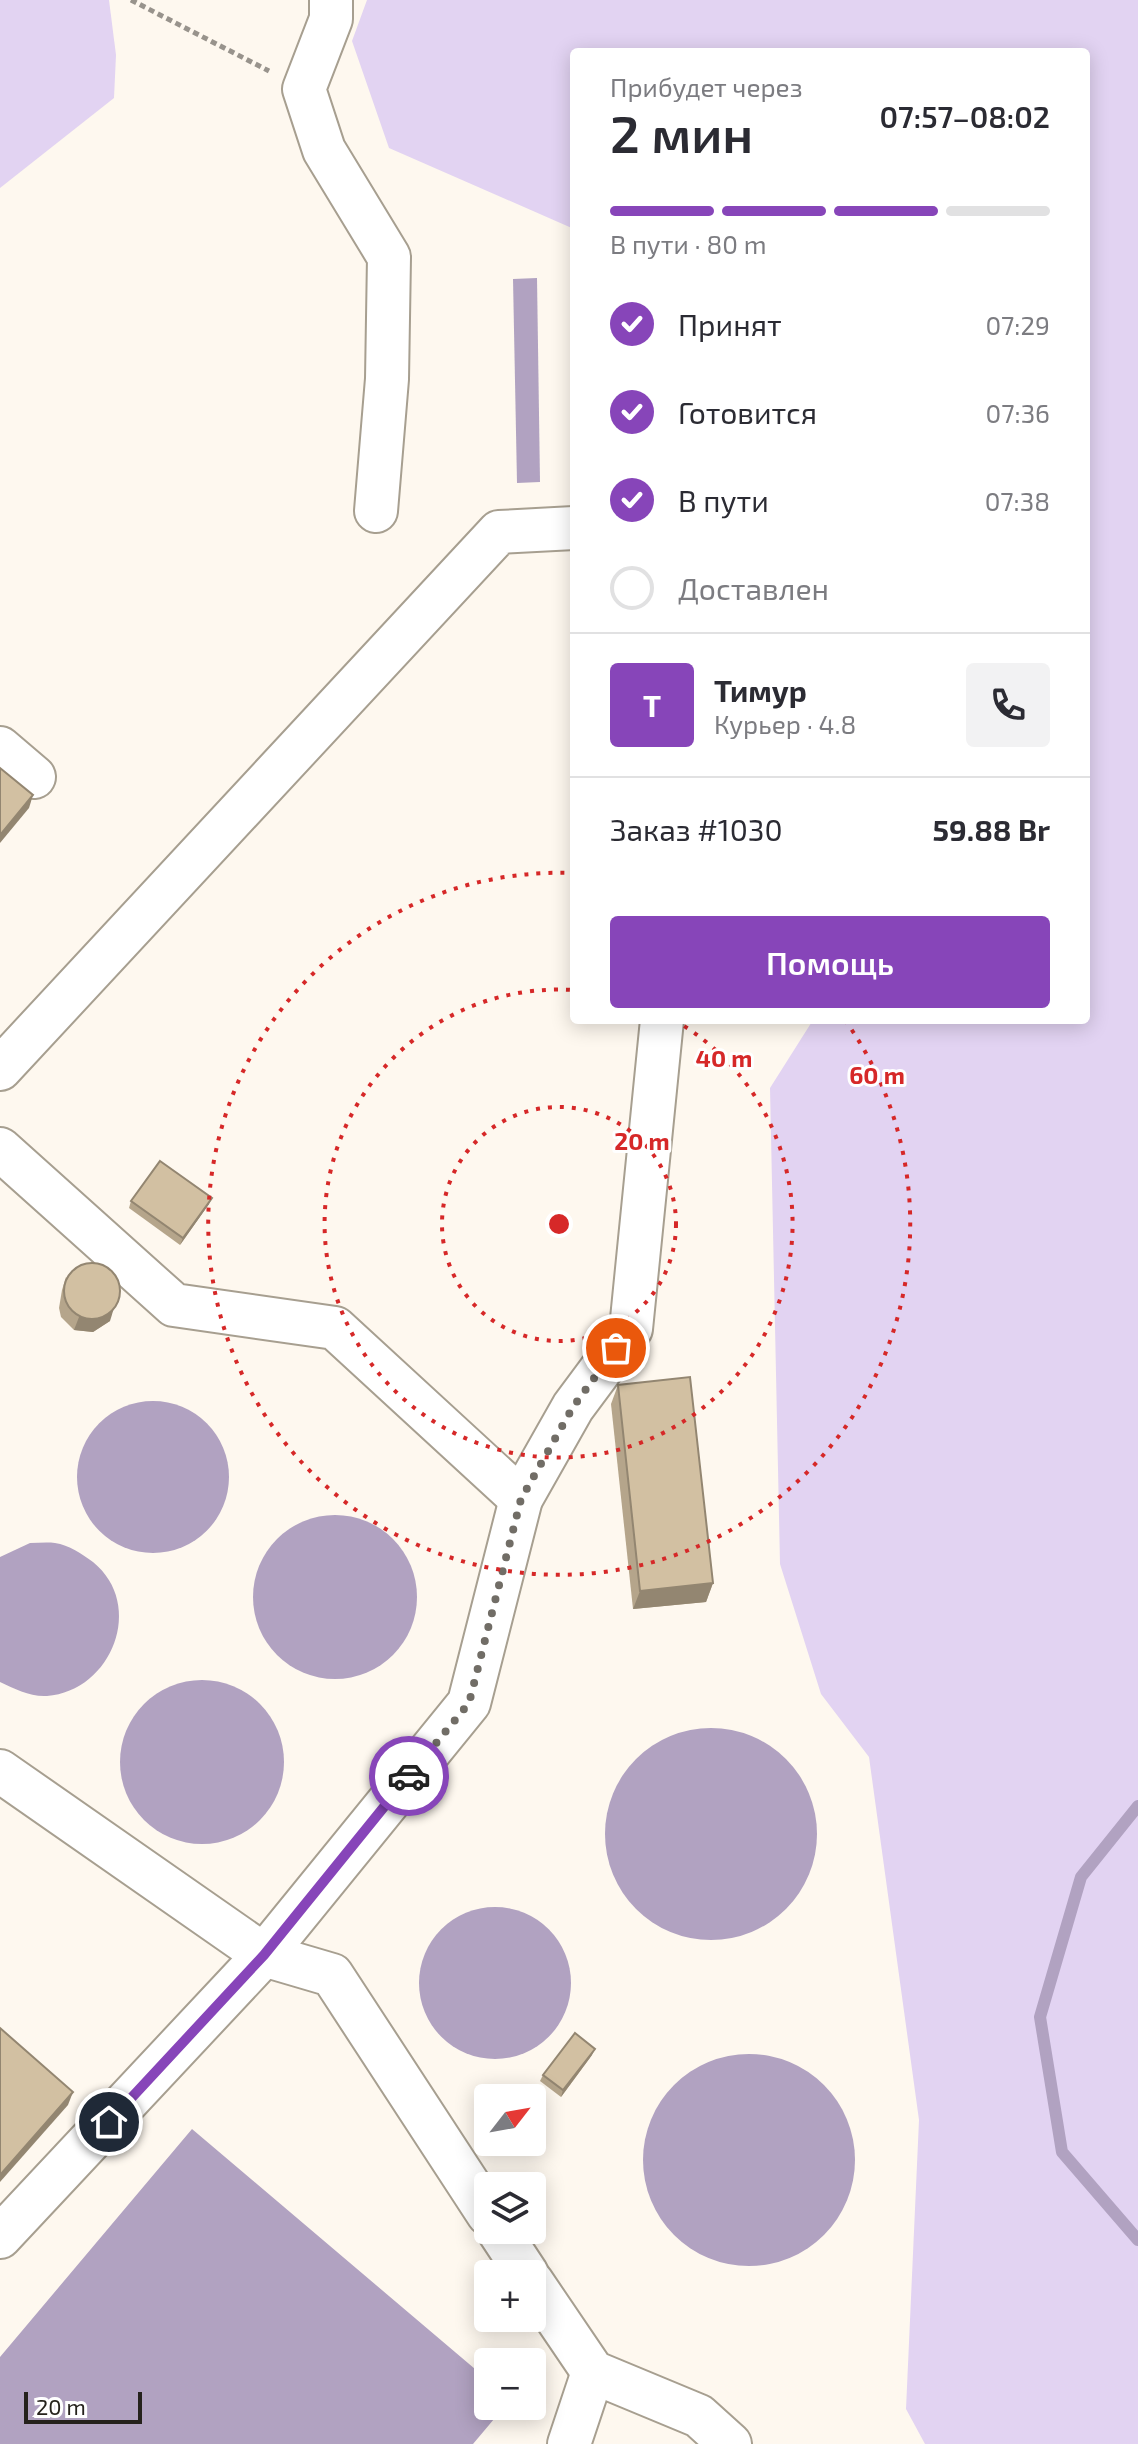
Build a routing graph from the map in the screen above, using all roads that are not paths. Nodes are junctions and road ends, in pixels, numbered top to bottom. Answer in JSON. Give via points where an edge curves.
{"nodes":[{"id":1,"x":331,"y":0,"type":"edge"},
{"id":2,"x":376,"y":511,"type":"dead end"},
{"id":3,"x":570,"y":528,"type":"edge"},
{"id":4,"x":0,"y":748,"type":"edge"},
{"id":5,"x":34,"y":777,"type":"dead end"},
{"id":6,"x":662,"y":1024,"type":"edge"},
{"id":7,"x":0,"y":1069,"type":"edge"},
{"id":8,"x":0,"y":1149,"type":"edge"},
{"id":9,"x":521,"y":1499,"type":"junction"},
{"id":10,"x":0,"y":1771,"type":"edge"},
{"id":11,"x":264,"y":1955,"type":"junction"},
{"id":12,"x":474,"y":2193,"type":"edge"},
{"id":13,"x":0,"y":2237,"type":"edge"},
{"id":14,"x":546,"y":2303,"type":"edge"},
{"id":15,"x":593,"y":2372,"type":"junction"},
{"id":16,"x":569,"y":2444,"type":"edge"},
{"id":17,"x":730,"y":2444,"type":"edge"}],
"edges":[{"from":1,"to":2,"type":"lane","via":[[331,19],[304,89],[324,150],[389,257],[387,379]]},
{"from":3,"to":7,"type":"lane","via":[[499,532]]},
{"from":4,"to":5,"type":"lane"},
{"from":6,"to":9,"type":"lane","via":[[631,1329],[573,1407]]},
{"from":8,"to":9,"type":"lane","via":[[174,1305],[335,1328]]},
{"from":9,"to":11,"type":"lane","via":[[469,1703]]},
{"from":10,"to":11,"type":"lane"},
{"from":11,"to":12,"type":"lane","via":[[332,1975]]},
{"from":11,"to":13,"type":"lane"},
{"from":14,"to":15,"type":"lane"},
{"from":15,"to":16,"type":"lane"},
{"from":15,"to":17,"type":"lane","via":[[699,2416]]}]}
